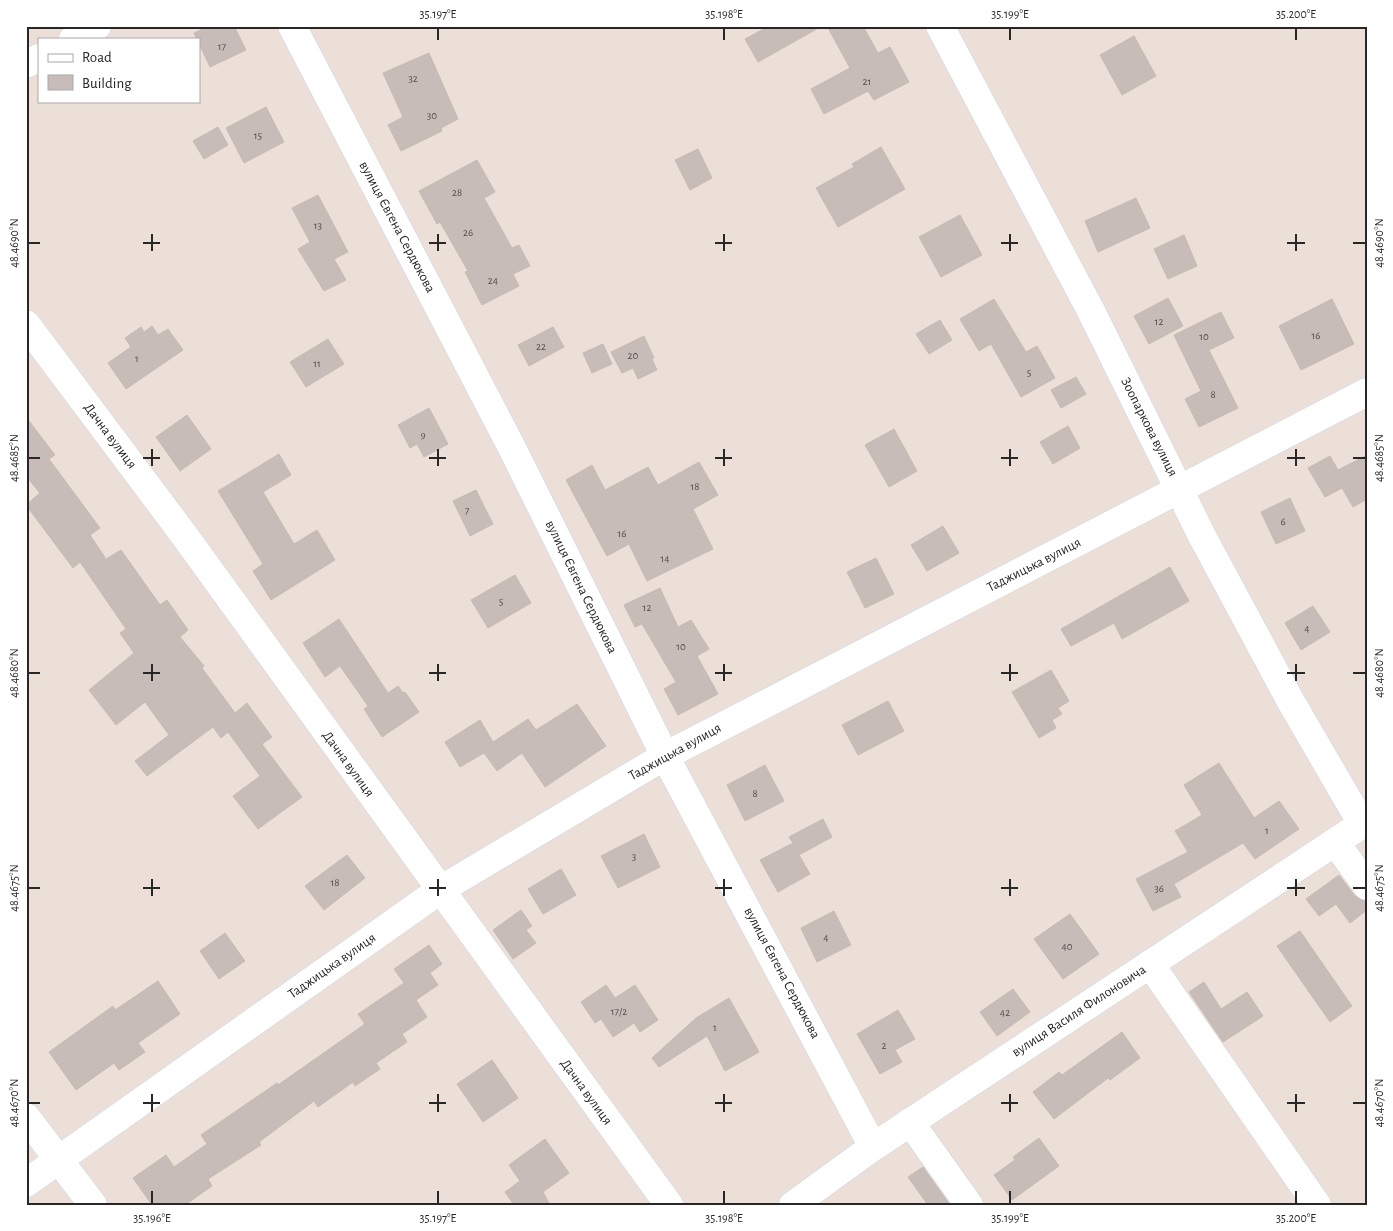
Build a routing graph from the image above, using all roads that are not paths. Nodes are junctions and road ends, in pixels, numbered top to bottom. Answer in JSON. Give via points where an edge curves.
{"nodes":[{"id":1,"x":97,"y":26,"type":"edge"},
{"id":2,"x":292,"y":26,"type":"edge"},
{"id":3,"x":940,"y":26,"type":"edge"},
{"id":4,"x":76,"y":38,"type":"edge"},
{"id":5,"x":38,"y":58,"type":"edge"},
{"id":6,"x":26,"y":64,"type":"edge"},
{"id":7,"x":26,"y":324,"type":"edge"},
{"id":8,"x":1367,"y":392,"type":"edge"},
{"id":9,"x":1180,"y":489,"type":"junction"},
{"id":10,"x":665,"y":756,"type":"junction"},
{"id":11,"x":1365,"y":823,"type":"edge"},
{"id":12,"x":1335,"y":842,"type":"junction"},
{"id":13,"x":1367,"y":886,"type":"edge"},
{"id":14,"x":440,"y":890,"type":"junction"},
{"id":15,"x":1150,"y":964,"type":"junction"},
{"id":16,"x":26,"y":1117,"type":"edge"},
{"id":17,"x":910,"y":1122,"type":"junction"},
{"id":18,"x":873,"y":1147,"type":"junction"},
{"id":19,"x":59,"y":1160,"type":"junction"},
{"id":20,"x":26,"y":1183,"type":"edge"},
{"id":21,"x":92,"y":1205,"type":"edge"},
{"id":22,"x":669,"y":1205,"type":"edge"},
{"id":23,"x":793,"y":1205,"type":"edge"},
{"id":24,"x":970,"y":1205,"type":"edge"},
{"id":25,"x":1317,"y":1205,"type":"edge"}],
"edges":[{"from":1,"to":4,"type":"street"},
{"from":2,"to":10,"type":"street","name":"вулиця Євгена Сердюкова","via":[[510,444]]},
{"from":3,"to":9,"type":"street","name":"Зоопаркова вулиця","via":[[1091,311]]},
{"from":5,"to":6,"type":"street"},
{"from":7,"to":14,"type":"street","name":"Дачна вулиця","via":[[184,535]]},
{"from":8,"to":9,"type":"street","name":"Таджицька вулиця"},
{"from":9,"to":10,"type":"street","name":"Таджицька вулиця"},
{"from":9,"to":11,"type":"street","name":"Зоопаркова вулиця","via":[[1272,665]]},
{"from":10,"to":14,"type":"street","name":"Таджицька вулиця"},
{"from":10,"to":18,"type":"street","name":"вулиця Євгена Сердюкова"},
{"from":11,"to":12,"type":"street","name":"вулиця Василя Филоновича"},
{"from":12,"to":13,"type":"street"},
{"from":12,"to":15,"type":"street","name":"вулиця Василя Филоновича"},
{"from":14,"to":19,"type":"street","name":"Таджицька вулиця"},
{"from":14,"to":22,"type":"street","name":"Дачна вулиця"},
{"from":15,"to":17,"type":"street","name":"вулиця Василя Филоновича"},
{"from":15,"to":25,"type":"street"},
{"from":16,"to":19,"type":"street"},
{"from":17,"to":18,"type":"street","name":"вулиця Василя Филоновича"},
{"from":17,"to":24,"type":"street"},
{"from":18,"to":23,"type":"street","name":"вулиця Василя Филоновича"},
{"from":19,"to":20,"type":"street","name":"Таджицька вулиця"},
{"from":19,"to":21,"type":"street"}]}
